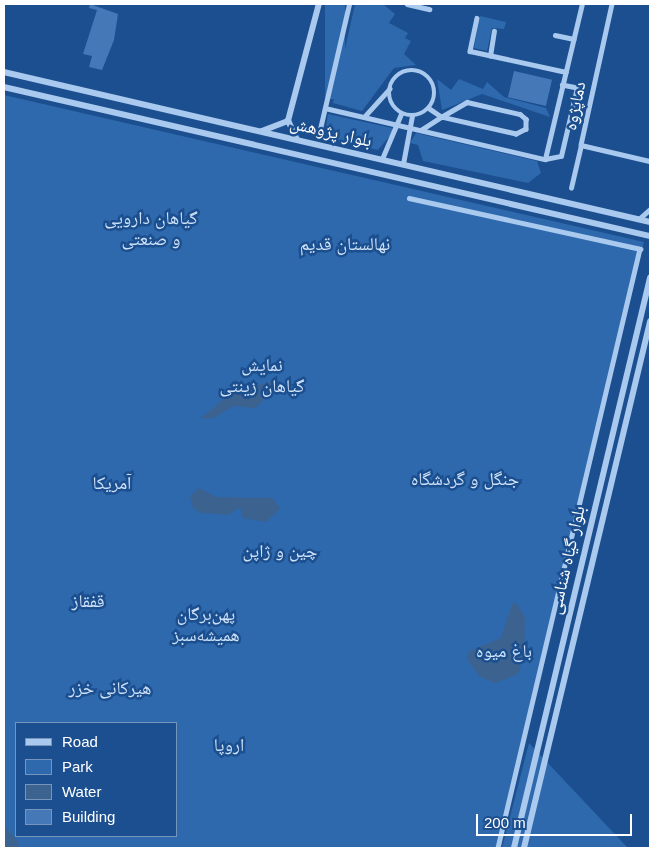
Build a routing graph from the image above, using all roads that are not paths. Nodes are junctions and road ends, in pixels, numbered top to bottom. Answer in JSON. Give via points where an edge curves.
{"nodes":[{"id":1,"x":319,"y":4,"type":"edge"},
{"id":2,"x":349,"y":4,"type":"edge"},
{"id":3,"x":407,"y":4,"type":"edge"},
{"id":4,"x":582,"y":4,"type":"edge"},
{"id":5,"x":612,"y":4,"type":"edge"},
{"id":6,"x":430,"y":9,"type":"dead end"},
{"id":7,"x":478,"y":18,"type":"dead end"},
{"id":8,"x":494,"y":31,"type":"dead end"},
{"id":9,"x":555,"y":35,"type":"dead end"},
{"id":10,"x":574,"y":39,"type":"junction"},
{"id":11,"x":490,"y":56,"type":"junction"},
{"id":12,"x":4,"y":72,"type":"edge"},
{"id":13,"x":566,"y":72,"type":"junction"},
{"id":14,"x":562,"y":86,"type":"junction"},
{"id":15,"x":4,"y":88,"type":"edge"},
{"id":16,"x":389,"y":89,"type":"junction"},
{"id":17,"x":325,"y":108,"type":"junction"},
{"id":18,"x":429,"y":109,"type":"junction"},
{"id":19,"x":401,"y":114,"type":"junction"},
{"id":20,"x":412,"y":116,"type":"junction"},
{"id":21,"x":364,"y":117,"type":"junction"},
{"id":22,"x":441,"y":117,"type":"junction"},
{"id":23,"x":288,"y":121,"type":"junction"},
{"id":24,"x":398,"y":126,"type":"junction"},
{"id":25,"x":320,"y":128,"type":"dead end"},
{"id":26,"x":409,"y":128,"type":"junction"},
{"id":27,"x":421,"y":130,"type":"junction"},
{"id":28,"x":260,"y":131,"type":"junction"},
{"id":29,"x":297,"y":140,"type":"junction"},
{"id":30,"x":580,"y":145,"type":"junction"},
{"id":31,"x":545,"y":159,"type":"junction"},
{"id":32,"x":382,"y":160,"type":"junction"},
{"id":33,"x":650,"y":161,"type":"edge"},
{"id":34,"x":403,"y":164,"type":"junction"},
{"id":35,"x":571,"y":188,"type":"dead end"},
{"id":36,"x":410,"y":198,"type":"dead end"},
{"id":37,"x":650,"y":209,"type":"edge"},
{"id":38,"x":639,"y":219,"type":"junction"},
{"id":39,"x":650,"y":222,"type":"edge"},
{"id":40,"x":649,"y":237,"type":"edge"},
{"id":41,"x":650,"y":278,"type":"edge"},
{"id":42,"x":650,"y":322,"type":"edge"},
{"id":43,"x":498,"y":848,"type":"edge"},
{"id":44,"x":514,"y":848,"type":"edge"},
{"id":45,"x":524,"y":848,"type":"edge"}],
"edges":[{"from":1,"to":23,"type":"street"},
{"from":2,"to":17,"type":"street"},
{"from":3,"to":6,"type":"street"},
{"from":4,"to":10,"type":"street"},
{"from":5,"to":30,"type":"street","name":"دماپژوه"},
{"from":7,"to":11,"type":"street","via":[[470,52]]},
{"from":8,"to":11,"type":"street"},
{"from":9,"to":10,"type":"street"},
{"from":10,"to":13,"type":"street"},
{"from":11,"to":13,"type":"street"},
{"from":12,"to":28,"type":"street","name":"بلوار پژوهش"},
{"from":13,"to":14,"type":"street"},
{"from":14,"to":31,"type":"street"},
{"from":14,"to":31,"type":"street","via":[[577,88],[561,156]]},
{"from":15,"to":40,"type":"street","name":"بلوار پژوهش"},
{"from":16,"to":18,"type":"street","via":[[397,76],[418,71],[434,87]]},
{"from":16,"to":19,"type":"street","via":[[391,104]]},
{"from":16,"to":21,"type":"street"},
{"from":17,"to":21,"type":"street"},
{"from":17,"to":25,"type":"street"},
{"from":18,"to":20,"type":"street"},
{"from":18,"to":22,"type":"street"},
{"from":19,"to":20,"type":"street"},
{"from":19,"to":24,"type":"street"},
{"from":20,"to":26,"type":"street"},
{"from":21,"to":24,"type":"street"},
{"from":22,"to":22,"type":"street","via":[[516,134],[526,129],[526,119],[520,114],[467,102]]},
{"from":22,"to":27,"type":"street"},
{"from":23,"to":28,"type":"street"},
{"from":23,"to":29,"type":"street"},
{"from":24,"to":26,"type":"street"},
{"from":24,"to":32,"type":"street"},
{"from":26,"to":27,"type":"street"},
{"from":26,"to":34,"type":"street"},
{"from":27,"to":31,"type":"street"},
{"from":28,"to":29,"type":"street","name":"بلوار پژوهش"},
{"from":29,"to":32,"type":"street","name":"بلوار پژوهش"},
{"from":30,"to":33,"type":"street","name":"دماپژوه"},
{"from":30,"to":35,"type":"street"},
{"from":32,"to":34,"type":"street","name":"بلوار پژوهش"},
{"from":34,"to":38,"type":"street","name":"بلوار پژوهش"},
{"from":36,"to":43,"type":"street","via":[[640,250]]},
{"from":37,"to":38,"type":"street"},
{"from":38,"to":39,"type":"street","name":"بلوار پژوهش"},
{"from":41,"to":44,"type":"street","name":"بلوار گیاه شناسی"},
{"from":42,"to":45,"type":"street","name":"بلوار گیاه شناسی"}]}
